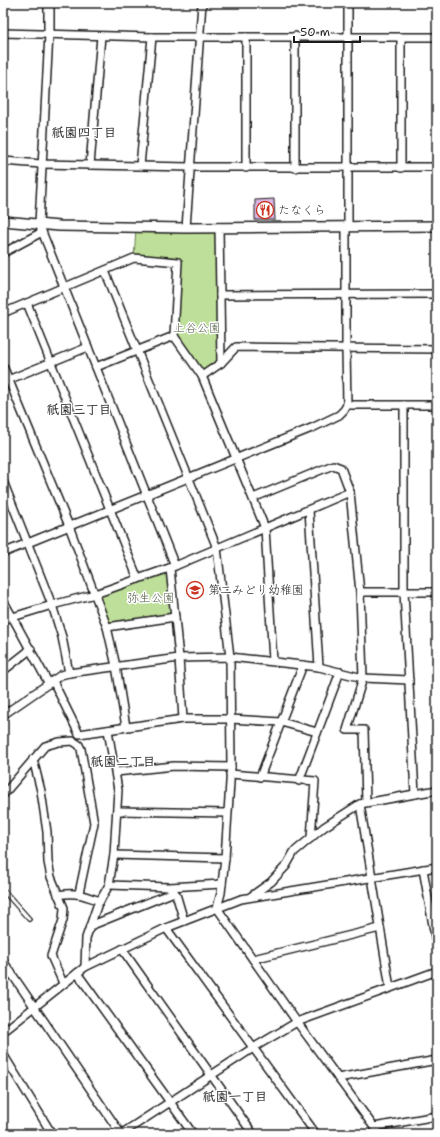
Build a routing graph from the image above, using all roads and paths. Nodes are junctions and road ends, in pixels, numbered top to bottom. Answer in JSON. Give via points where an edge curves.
{"nodes":[{"id":1,"x":50,"y":3,"type":"edge"},
{"id":2,"x":202,"y":3,"type":"edge"},
{"id":3,"x":348,"y":3,"type":"edge"},
{"id":4,"x":3,"y":33,"type":"edge"},
{"id":5,"x":49,"y":34,"type":"junction"},
{"id":6,"x":101,"y":36,"type":"junction"},
{"id":7,"x":295,"y":36,"type":"junction"},
{"id":8,"x":348,"y":36,"type":"junction"},
{"id":9,"x":401,"y":36,"type":"junction"},
{"id":10,"x":152,"y":37,"type":"junction"},
{"id":11,"x":200,"y":37,"type":"junction"},
{"id":12,"x":246,"y":37,"type":"junction"},
{"id":13,"x":437,"y":37,"type":"edge"},
{"id":14,"x":3,"y":161,"type":"edge"},
{"id":15,"x":41,"y":164,"type":"junction"},
{"id":16,"x":90,"y":165,"type":"junction"},
{"id":17,"x":140,"y":166,"type":"junction"},
{"id":18,"x":190,"y":167,"type":"junction"},
{"id":19,"x":437,"y":167,"type":"edge"},
{"id":20,"x":246,"y":168,"type":"junction"},
{"id":21,"x":295,"y":168,"type":"junction"},
{"id":22,"x":348,"y":168,"type":"junction"},
{"id":23,"x":401,"y":168,"type":"junction"},
{"id":24,"x":3,"y":221,"type":"edge"},
{"id":25,"x":437,"y":226,"type":"edge"},
{"id":26,"x":219,"y":227,"type":"junction"},
{"id":27,"x":347,"y":227,"type":"junction"},
{"id":28,"x":40,"y":228,"type":"junction"},
{"id":29,"x":186,"y":228,"type":"junction"},
{"id":30,"x":3,"y":253,"type":"edge"},
{"id":31,"x":105,"y":271,"type":"junction"},
{"id":32,"x":64,"y":288,"type":"junction"},
{"id":33,"x":437,"y":294,"type":"edge"},
{"id":34,"x":346,"y":295,"type":"junction"},
{"id":35,"x":220,"y":296,"type":"junction"},
{"id":36,"x":28,"y":303,"type":"junction"},
{"id":37,"x":3,"y":313,"type":"edge"},
{"id":38,"x":174,"y":336,"type":"junction"},
{"id":39,"x":221,"y":346,"type":"junction"},
{"id":40,"x":88,"y":347,"type":"junction"},
{"id":41,"x":236,"y":347,"type":"junction"},
{"id":42,"x":437,"y":348,"type":"edge"},
{"id":43,"x":346,"y":349,"type":"junction"},
{"id":44,"x":137,"y":350,"type":"junction"},
{"id":45,"x":51,"y":362,"type":"junction"},
{"id":46,"x":221,"y":363,"type":"junction"},
{"id":47,"x":3,"y":366,"type":"edge"},
{"id":48,"x":96,"y":366,"type":"junction"},
{"id":49,"x":202,"y":376,"type":"junction"},
{"id":50,"x":6,"y":381,"type":"edge"},
{"id":51,"x":347,"y":405,"type":"junction"},
{"id":52,"x":404,"y":405,"type":"junction"},
{"id":53,"x":437,"y":405,"type":"edge"},
{"id":54,"x":236,"y":458,"type":"junction"},
{"id":55,"x":188,"y":477,"type":"junction"},
{"id":56,"x":3,"y":481,"type":"edge"},
{"id":57,"x":350,"y":492,"type":"junction"},
{"id":58,"x":146,"y":494,"type":"junction"},
{"id":59,"x":253,"y":498,"type":"junction"},
{"id":60,"x":110,"y":509,"type":"junction"},
{"id":61,"x":309,"y":510,"type":"junction"},
{"id":62,"x":68,"y":526,"type":"junction"},
{"id":63,"x":265,"y":528,"type":"junction"},
{"id":64,"x":28,"y":543,"type":"junction"},
{"id":65,"x":217,"y":548,"type":"junction"},
{"id":66,"x":3,"y":553,"type":"edge"},
{"id":67,"x":172,"y":567,"type":"junction"},
{"id":68,"x":138,"y":579,"type":"junction"},
{"id":69,"x":360,"y":592,"type":"junction"},
{"id":70,"x":404,"y":592,"type":"junction"},
{"id":71,"x":437,"y":592,"type":"edge"},
{"id":72,"x":95,"y":594,"type":"junction"},
{"id":73,"x":3,"y":600,"type":"edge"},
{"id":74,"x":52,"y":605,"type":"junction"},
{"id":75,"x":12,"y":617,"type":"junction"},
{"id":76,"x":175,"y":617,"type":"junction"},
{"id":77,"x":3,"y":620,"type":"edge"},
{"id":78,"x":107,"y":627,"type":"junction"},
{"id":79,"x":31,"y":649,"type":"junction"},
{"id":80,"x":230,"y":657,"type":"junction"},
{"id":81,"x":179,"y":658,"type":"junction"},
{"id":82,"x":273,"y":661,"type":"junction"},
{"id":83,"x":303,"y":665,"type":"junction"},
{"id":84,"x":116,"y":666,"type":"junction"},
{"id":85,"x":319,"y":667,"type":"junction"},
{"id":86,"x":3,"y":671,"type":"edge"},
{"id":87,"x":340,"y":672,"type":"junction"},
{"id":88,"x":69,"y":673,"type":"junction"},
{"id":89,"x":363,"y":678,"type":"junction"},
{"id":90,"x":409,"y":680,"type":"junction"},
{"id":91,"x":51,"y":682,"type":"junction"},
{"id":92,"x":3,"y":715,"type":"edge"},
{"id":93,"x":183,"y":719,"type":"junction"},
{"id":94,"x":230,"y":719,"type":"junction"},
{"id":95,"x":282,"y":722,"type":"junction"},
{"id":96,"x":126,"y":727,"type":"junction"},
{"id":97,"x":108,"y":730,"type":"junction"},
{"id":98,"x":317,"y":732,"type":"junction"},
{"id":99,"x":33,"y":759,"type":"junction"},
{"id":100,"x":231,"y":770,"type":"junction"},
{"id":101,"x":116,"y":772,"type":"junction"},
{"id":102,"x":260,"y":777,"type":"junction"},
{"id":103,"x":300,"y":781,"type":"junction"},
{"id":104,"x":4,"y":790,"type":"edge"},
{"id":105,"x":437,"y":790,"type":"edge"},
{"id":106,"x":415,"y":794,"type":"junction"},
{"id":107,"x":363,"y":803,"type":"junction"},
{"id":108,"x":118,"y":811,"type":"junction"},
{"id":109,"x":227,"y":814,"type":"junction"},
{"id":110,"x":311,"y":838,"type":"junction"},
{"id":111,"x":114,"y":855,"type":"junction"},
{"id":112,"x":225,"y":858,"type":"junction"},
{"id":113,"x":437,"y":867,"type":"edge"},
{"id":114,"x":423,"y":869,"type":"junction"},
{"id":115,"x":371,"y":878,"type":"junction"},
{"id":116,"x":222,"y":884,"type":"junction"},
{"id":117,"x":109,"y":885,"type":"junction"},
{"id":118,"x":3,"y":890,"type":"edge"},
{"id":119,"x":172,"y":890,"type":"junction"},
{"id":120,"x":79,"y":893,"type":"junction"},
{"id":121,"x":58,"y":895,"type":"junction"},
{"id":122,"x":249,"y":898,"type":"junction"},
{"id":123,"x":100,"y":901,"type":"junction"},
{"id":124,"x":217,"y":908,"type":"junction"},
{"id":125,"x":29,"y":919,"type":"dead end"},
{"id":126,"x":184,"y":921,"type":"junction"},
{"id":127,"x":90,"y":926,"type":"junction"},
{"id":128,"x":166,"y":928,"type":"junction"},
{"id":129,"x":380,"y":928,"type":"junction"},
{"id":130,"x":437,"y":948,"type":"edge"},
{"id":131,"x":122,"y":949,"type":"junction"},
{"id":132,"x":253,"y":959,"type":"junction"},
{"id":133,"x":3,"y":961,"type":"edge"},
{"id":134,"x":85,"y":967,"type":"junction"},
{"id":135,"x":437,"y":971,"type":"edge"},
{"id":136,"x":11,"y":972,"type":"junction"},
{"id":137,"x":77,"y":973,"type":"junction"},
{"id":138,"x":3,"y":978,"type":"edge"},
{"id":139,"x":63,"y":983,"type":"junction"},
{"id":140,"x":390,"y":988,"type":"junction"},
{"id":141,"x":35,"y":1006,"type":"junction"},
{"id":142,"x":297,"y":1022,"type":"junction"},
{"id":143,"x":3,"y":1032,"type":"edge"},
{"id":144,"x":253,"y":1048,"type":"junction"},
{"id":145,"x":3,"y":1054,"type":"edge"},
{"id":146,"x":437,"y":1060,"type":"edge"},
{"id":147,"x":211,"y":1076,"type":"junction"},
{"id":148,"x":338,"y":1078,"type":"junction"},
{"id":149,"x":170,"y":1102,"type":"junction"},
{"id":150,"x":437,"y":1116,"type":"edge"},
{"id":151,"x":374,"y":1127,"type":"junction"},
{"id":152,"x":52,"y":1134,"type":"edge"},
{"id":153,"x":121,"y":1134,"type":"edge"},
{"id":154,"x":192,"y":1134,"type":"edge"},
{"id":155,"x":253,"y":1134,"type":"edge"},
{"id":156,"x":316,"y":1134,"type":"edge"},
{"id":157,"x":379,"y":1134,"type":"edge"}],
"edges":[{"from":1,"to":5,"type":"street"},
{"from":2,"to":11,"type":"street"},
{"from":3,"to":8,"type":"street"},
{"from":4,"to":5,"type":"street"},
{"from":5,"to":6,"type":"street"},
{"from":5,"to":15,"type":"street"},
{"from":6,"to":10,"type":"street"},
{"from":6,"to":16,"type":"street"},
{"from":7,"to":8,"type":"street"},
{"from":7,"to":12,"type":"street"},
{"from":7,"to":21,"type":"street"},
{"from":8,"to":9,"type":"street"},
{"from":8,"to":22,"type":"street"},
{"from":9,"to":13,"type":"street"},
{"from":9,"to":23,"type":"street"},
{"from":10,"to":11,"type":"street"},
{"from":10,"to":17,"type":"street"},
{"from":11,"to":12,"type":"street"},
{"from":11,"to":18,"type":"street"},
{"from":12,"to":20,"type":"street"},
{"from":14,"to":15,"type":"street"},
{"from":15,"to":16,"type":"street"},
{"from":15,"to":28,"type":"street"},
{"from":16,"to":17,"type":"street"},
{"from":17,"to":18,"type":"street"},
{"from":18,"to":20,"type":"street"},
{"from":18,"to":29,"type":"street"},
{"from":19,"to":23,"type":"street"},
{"from":20,"to":21,"type":"street"},
{"from":21,"to":22,"type":"street"},
{"from":22,"to":23,"type":"street"},
{"from":22,"to":27,"type":"street"},
{"from":24,"to":28,"type":"street"},
{"from":25,"to":27,"type":"street"},
{"from":26,"to":27,"type":"street"},
{"from":26,"to":29,"type":"street"},
{"from":26,"to":35,"type":"street"},
{"from":27,"to":34,"type":"street"},
{"from":28,"to":29,"type":"street"},
{"from":28,"to":30,"type":"street"},
{"from":28,"to":32,"type":"street"},
{"from":31,"to":32,"type":"street"},
{"from":31,"to":38,"type":"street","via":[[134,258],[178,262]]},
{"from":31,"to":44,"type":"street"},
{"from":32,"to":36,"type":"street"},
{"from":32,"to":40,"type":"street"},
{"from":33,"to":34,"type":"street"},
{"from":34,"to":35,"type":"street"},
{"from":34,"to":43,"type":"street"},
{"from":35,"to":39,"type":"street"},
{"from":36,"to":37,"type":"street"},
{"from":36,"to":45,"type":"street"},
{"from":38,"to":44,"type":"street"},
{"from":38,"to":49,"type":"street"},
{"from":39,"to":41,"type":"street"},
{"from":39,"to":46,"type":"street"},
{"from":40,"to":45,"type":"street"},
{"from":40,"to":48,"type":"street"},
{"from":41,"to":43,"type":"street"},
{"from":41,"to":46,"type":"street"},
{"from":42,"to":43,"type":"street"},
{"from":43,"to":51,"type":"street"},
{"from":44,"to":48,"type":"street"},
{"from":44,"to":55,"type":"street"},
{"from":45,"to":50,"type":"street"},
{"from":45,"to":60,"type":"street"},
{"from":46,"to":49,"type":"street"},
{"from":47,"to":50,"type":"street"},
{"from":48,"to":58,"type":"street"},
{"from":49,"to":54,"type":"street"},
{"from":50,"to":62,"type":"street"},
{"from":51,"to":52,"type":"street"},
{"from":51,"to":54,"type":"street","via":[[338,415],[314,427]]},
{"from":52,"to":53,"type":"street"},
{"from":52,"to":70,"type":"street"},
{"from":54,"to":55,"type":"street"},
{"from":54,"to":59,"type":"street"},
{"from":55,"to":58,"type":"street"},
{"from":55,"to":65,"type":"street"},
{"from":56,"to":64,"type":"street"},
{"from":57,"to":59,"type":"street","via":[[341,468],[333,465]]},
{"from":57,"to":61,"type":"street"},
{"from":57,"to":69,"type":"street"},
{"from":58,"to":60,"type":"street"},
{"from":58,"to":67,"type":"street"},
{"from":59,"to":63,"type":"street"},
{"from":60,"to":62,"type":"street"},
{"from":60,"to":68,"type":"street"},
{"from":61,"to":63,"type":"street"},
{"from":61,"to":85,"type":"street"},
{"from":62,"to":64,"type":"street"},
{"from":62,"to":72,"type":"street"},
{"from":63,"to":65,"type":"street"},
{"from":63,"to":82,"type":"street"},
{"from":64,"to":66,"type":"street"},
{"from":64,"to":74,"type":"street"},
{"from":65,"to":67,"type":"street"},
{"from":65,"to":80,"type":"street"},
{"from":67,"to":68,"type":"street"},
{"from":67,"to":76,"type":"street"},
{"from":68,"to":72,"type":"street"},
{"from":69,"to":70,"type":"street"},
{"from":69,"to":89,"type":"street"},
{"from":70,"to":71,"type":"street"},
{"from":70,"to":90,"type":"street"},
{"from":72,"to":74,"type":"street"},
{"from":72,"to":78,"type":"street"},
{"from":73,"to":75,"type":"street"},
{"from":74,"to":75,"type":"street"},
{"from":74,"to":88,"type":"street"},
{"from":75,"to":77,"type":"street"},
{"from":75,"to":79,"type":"street"},
{"from":76,"to":78,"type":"street"},
{"from":76,"to":81,"type":"street"},
{"from":78,"to":84,"type":"street"},
{"from":79,"to":86,"type":"street"},
{"from":79,"to":91,"type":"street"},
{"from":80,"to":81,"type":"street"},
{"from":80,"to":82,"type":"street"},
{"from":80,"to":94,"type":"street"},
{"from":81,"to":84,"type":"street"},
{"from":81,"to":93,"type":"street"},
{"from":82,"to":83,"type":"street"},
{"from":83,"to":85,"type":"street"},
{"from":83,"to":95,"type":"street"},
{"from":84,"to":88,"type":"street"},
{"from":84,"to":96,"type":"street"},
{"from":85,"to":87,"type":"street"},
{"from":87,"to":89,"type":"street"},
{"from":87,"to":98,"type":"street"},
{"from":88,"to":91,"type":"street"},
{"from":89,"to":90,"type":"street"},
{"from":89,"to":107,"type":"street","via":[[346,730],[364,730]]},
{"from":90,"to":106,"type":"street"},
{"from":91,"to":92,"type":"street"},
{"from":91,"to":97,"type":"street","via":[[79,734]]},
{"from":93,"to":94,"type":"street"},
{"from":93,"to":96,"type":"street"},
{"from":94,"to":95,"type":"street"},
{"from":94,"to":100,"type":"street"},
{"from":95,"to":98,"type":"street"},
{"from":95,"to":102,"type":"street"},
{"from":96,"to":97,"type":"street"},
{"from":97,"to":101,"type":"street"},
{"from":98,"to":103,"type":"street"},
{"from":99,"to":104,"type":"street"},
{"from":99,"to":120,"type":"street","via":[[45,746],[59,742],[73,741],[81,749],[94,823]]},
{"from":99,"to":121,"type":"street","via":[[47,832],[48,862]]},
{"from":100,"to":101,"type":"street","via":[[174,766]]},
{"from":100,"to":102,"type":"street"},
{"from":100,"to":109,"type":"street"},
{"from":101,"to":108,"type":"street"},
{"from":102,"to":103,"type":"street"},
{"from":103,"to":110,"type":"street","via":[[316,781]]},
{"from":105,"to":106,"type":"street"},
{"from":106,"to":107,"type":"street"},
{"from":107,"to":110,"type":"street"},
{"from":107,"to":115,"type":"street"},
{"from":108,"to":109,"type":"street"},
{"from":108,"to":111,"type":"street"},
{"from":109,"to":112,"type":"street"},
{"from":110,"to":122,"type":"street","via":[[294,852],[286,866],[271,882]]},
{"from":111,"to":112,"type":"street"},
{"from":111,"to":117,"type":"street"},
{"from":112,"to":116,"type":"street"},
{"from":113,"to":114,"type":"street"},
{"from":114,"to":115,"type":"street"},
{"from":114,"to":130,"type":"street"},
{"from":115,"to":122,"type":"street"},
{"from":115,"to":129,"type":"street"},
{"from":116,"to":119,"type":"street"},
{"from":116,"to":124,"type":"street"},
{"from":117,"to":119,"type":"street"},
{"from":117,"to":123,"type":"street"},
{"from":118,"to":125,"type":"lane"},
{"from":119,"to":126,"type":"street"},
{"from":119,"to":127,"type":"street"},
{"from":120,"to":121,"type":"street"},
{"from":120,"to":123,"type":"street"},
{"from":121,"to":139,"type":"street","via":[[64,908],[63,920],[51,956]]},
{"from":122,"to":124,"type":"street"},
{"from":123,"to":127,"type":"street"},
{"from":124,"to":126,"type":"street"},
{"from":124,"to":132,"type":"street"},
{"from":126,"to":128,"type":"street"},
{"from":127,"to":134,"type":"street","via":[[86,938]]},
{"from":128,"to":131,"type":"street"},
{"from":128,"to":144,"type":"street"},
{"from":129,"to":132,"type":"street"},
{"from":129,"to":140,"type":"street"},
{"from":131,"to":134,"type":"street"},
{"from":131,"to":147,"type":"street"},
{"from":132,"to":142,"type":"street"},
{"from":133,"to":136,"type":"street"},
{"from":134,"to":137,"type":"street"},
{"from":135,"to":140,"type":"street"},
{"from":136,"to":138,"type":"street"},
{"from":136,"to":141,"type":"street"},
{"from":137,"to":139,"type":"street"},
{"from":137,"to":149,"type":"street"},
{"from":139,"to":141,"type":"street"},
{"from":140,"to":142,"type":"street"},
{"from":141,"to":143,"type":"street"},
{"from":141,"to":153,"type":"street"},
{"from":142,"to":144,"type":"street"},
{"from":142,"to":148,"type":"street"},
{"from":144,"to":147,"type":"street"},
{"from":144,"to":156,"type":"street"},
{"from":145,"to":152,"type":"street"},
{"from":146,"to":148,"type":"street"},
{"from":147,"to":149,"type":"street"},
{"from":147,"to":155,"type":"street"},
{"from":148,"to":151,"type":"street"},
{"from":149,"to":153,"type":"street"},
{"from":149,"to":154,"type":"street"},
{"from":150,"to":151,"type":"street"},
{"from":151,"to":157,"type":"street"}]}
